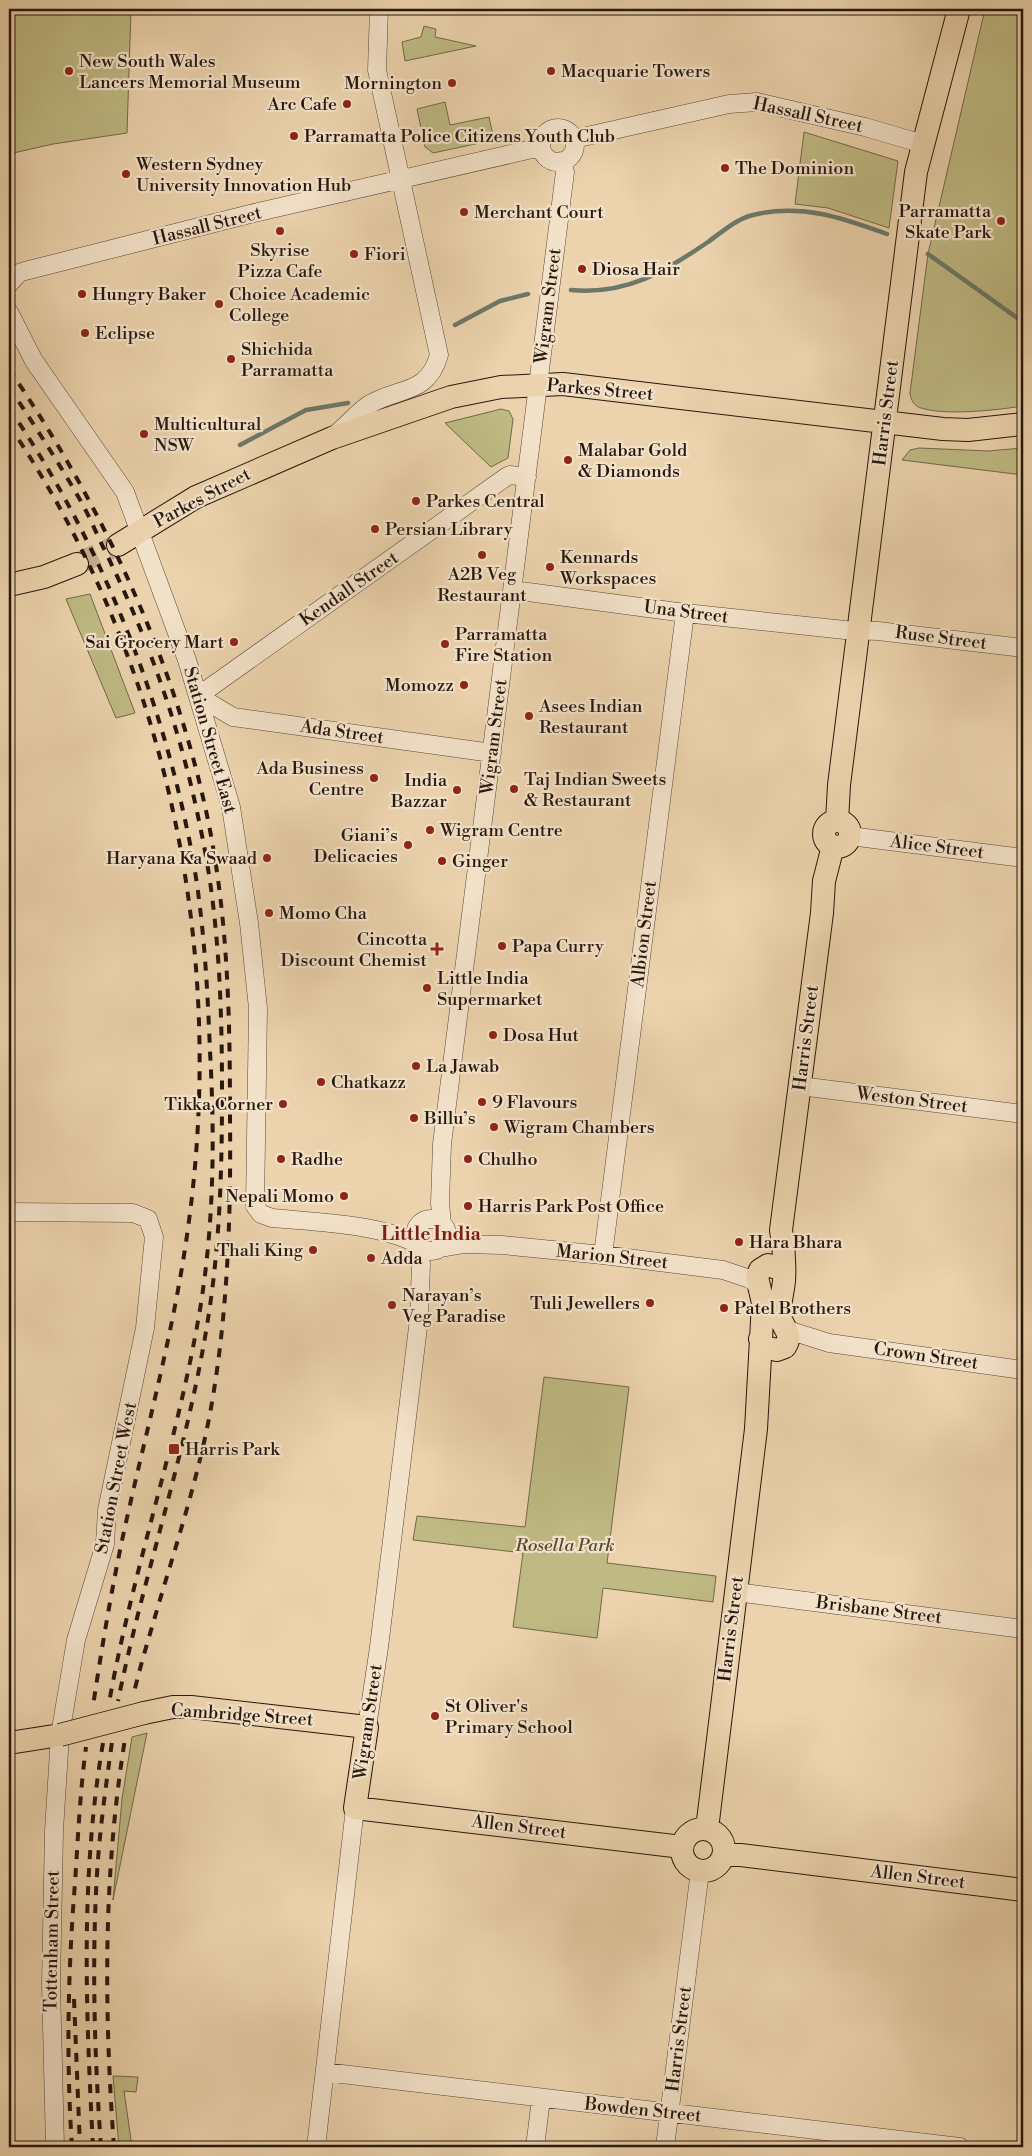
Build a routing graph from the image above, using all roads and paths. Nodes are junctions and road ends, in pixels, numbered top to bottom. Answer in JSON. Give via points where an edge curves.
{"nodes":[{"id":1,"x":379,"y":9,"type":"edge"},
{"id":2,"x":959,"y":9,"type":"edge"},
{"id":3,"x":574,"y":139,"type":"junction"},
{"id":4,"x":923,"y":144,"type":"junction"},
{"id":5,"x":542,"y":147,"type":"junction"},
{"id":6,"x":562,"y":162,"type":"junction"},
{"id":7,"x":401,"y":180,"type":"junction"},
{"id":8,"x":14,"y":278,"type":"edge"},
{"id":9,"x":9,"y":312,"type":"edge"},
{"id":10,"x":538,"y":384,"type":"junction"},
{"id":11,"x":885,"y":422,"type":"junction"},
{"id":12,"x":1023,"y":424,"type":"edge"},
{"id":13,"x":332,"y":438,"type":"junction"},
{"id":14,"x":527,"y":477,"type":"junction"},
{"id":15,"x":140,"y":531,"type":"junction"},
{"id":16,"x":118,"y":545,"type":"tunnel mouth"},
{"id":17,"x":77,"y":564,"type":"tunnel mouth"},
{"id":18,"x":9,"y":585,"type":"edge"},
{"id":19,"x":513,"y":590,"type":"junction"},
{"id":20,"x":685,"y":613,"type":"junction"},
{"id":21,"x":860,"y":629,"type":"junction"},
{"id":22,"x":1023,"y":648,"type":"edge"},
{"id":23,"x":198,"y":696,"type":"junction"},
{"id":24,"x":492,"y":753,"type":"junction"},
{"id":25,"x":840,"y":834,"type":"junction"},
{"id":26,"x":1023,"y":858,"type":"edge"},
{"id":27,"x":800,"y":1086,"type":"junction"},
{"id":28,"x":1023,"y":1114,"type":"edge"},
{"id":29,"x":440,"y":1164,"type":"junction"},
{"id":30,"x":9,"y":1212,"type":"edge"},
{"id":31,"x":444,"y":1227,"type":"junction"},
{"id":32,"x":419,"y":1234,"type":"junction"},
{"id":33,"x":502,"y":1245,"type":"junction"},
{"id":34,"x":440,"y":1249,"type":"junction"},
{"id":35,"x":603,"y":1255,"type":"junction"},
{"id":36,"x":767,"y":1274,"type":"junction"},
{"id":37,"x":422,"y":1298,"type":"junction"},
{"id":38,"x":776,"y":1342,"type":"junction"},
{"id":39,"x":1023,"y":1370,"type":"edge"},
{"id":40,"x":736,"y":1592,"type":"junction"},
{"id":41,"x":1023,"y":1629,"type":"edge"},
{"id":42,"x":367,"y":1726,"type":"junction"},
{"id":43,"x":60,"y":1734,"type":"junction"},
{"id":44,"x":9,"y":1743,"type":"edge"},
{"id":45,"x":356,"y":1808,"type":"junction"},
{"id":46,"x":707,"y":1829,"type":"junction"},
{"id":47,"x":682,"y":1847,"type":"junction"},
{"id":48,"x":724,"y":1853,"type":"junction"},
{"id":49,"x":700,"y":1872,"type":"junction"},
{"id":50,"x":1023,"y":1890,"type":"edge"},
{"id":51,"x":325,"y":2072,"type":"junction"},
{"id":52,"x":541,"y":2098,"type":"junction"},
{"id":53,"x":669,"y":2112,"type":"junction"},
{"id":54,"x":56,"y":2147,"type":"edge"},
{"id":55,"x":316,"y":2147,"type":"edge"},
{"id":56,"x":535,"y":2147,"type":"edge"},
{"id":57,"x":665,"y":2147,"type":"edge"},
{"id":58,"x":960,"y":2147,"type":"edge"}],
"edges":[{"from":1,"to":7,"type":"street","via":[[377,70]]},
{"from":2,"to":4,"type":"main road","name":"Harris Street"},
{"from":3,"to":4,"type":"street","name":"Hassall Street","via":[[729,104],[757,102]]},
{"from":3,"to":5,"type":"street","via":[[566,130],[556,128],[546,133]]},
{"from":3,"to":6,"type":"street","via":[[572,156]]},
{"from":4,"to":11,"type":"main road","name":"Harris Street","via":[[916,172]]},
{"from":5,"to":6,"type":"street","via":[[550,160]]},
{"from":5,"to":7,"type":"street","name":"Hassall Street"},
{"from":6,"to":10,"type":"street","name":"Wigram Street","via":[[565,172]]},
{"from":7,"to":8,"type":"street","name":"Hassall Street","via":[[250,214]]},
{"from":7,"to":13,"type":"street","via":[[439,355],[427,379],[368,406]]},
{"from":9,"to":15,"type":"street","name":"Station Street East","via":[[34,361],[125,492]]},
{"from":10,"to":11,"type":"main road","name":"Parkes Street","via":[[563,384]]},
{"from":10,"to":13,"type":"main road","name":"Parkes Street","via":[[451,396]]},
{"from":10,"to":14,"type":"street","name":"Wigram Street"},
{"from":11,"to":12,"type":"main road","name":"Parkes Street","via":[[968,430]]},
{"from":11,"to":21,"type":"main road","name":"Harris Street"},
{"from":13,"to":15,"type":"main road","name":"Parkes Street","via":[[196,497]]},
{"from":14,"to":19,"type":"street","name":"Wigram Street"},
{"from":14,"to":23,"type":"street","name":"Kendall Street","via":[[506,477]]},
{"from":15,"to":16,"type":"main road","name":"Parkes Street"},
{"from":15,"to":23,"type":"street","name":"Station Street East"},
{"from":17,"to":18,"type":"main road","via":[[44,577]]},
{"from":19,"to":20,"type":"street","name":"Una Street"},
{"from":19,"to":24,"type":"street","name":"Wigram Street"},
{"from":20,"to":21,"type":"street","name":"Una Street"},
{"from":20,"to":35,"type":"street","name":"Albion Street"},
{"from":21,"to":22,"type":"street","name":"Ruse Street"},
{"from":21,"to":25,"type":"main road","name":"Harris Street","via":[[839,785]]},
{"from":23,"to":24,"type":"street","name":"Ada Street","via":[[233,718]]},
{"from":23,"to":32,"type":"street","name":"Station Street East","via":[[231,807],[249,923],[258,1008],[254,1196],[258,1210],[272,1218],[364,1228],[398,1236]]},
{"from":24,"to":29,"type":"street","name":"Wigram Street"},
{"from":25,"to":26,"type":"street","name":"Alice Street"},
{"from":25,"to":27,"type":"main road","name":"Harris Street","via":[[824,881]]},
{"from":27,"to":28,"type":"street","name":"Weston Street"},
{"from":27,"to":36,"type":"main road","name":"Harris Street","via":[[781,1230]]},
{"from":29,"to":31,"type":"street","name":"Wigram Street"},
{"from":29,"to":32,"type":"street","name":"Wigram Street"},
{"from":30,"to":43,"type":"street","name":"Station Street West","via":[[138,1214],[148,1220],[154,1237],[147,1314],[107,1510],[104,1544],[76,1640]]},
{"from":31,"to":32,"type":"street","via":[[433,1220]]},
{"from":31,"to":33,"type":"street","name":"Marion Street"},
{"from":31,"to":34,"type":"street","via":[[446,1240]]},
{"from":32,"to":34,"type":"street","via":[[428,1251]]},
{"from":32,"to":37,"type":"street","name":"Wigram Street"},
{"from":33,"to":34,"type":"street","name":"Marion Street","via":[[464,1244]]},
{"from":33,"to":35,"type":"street","name":"Marion Street"},
{"from":34,"to":37,"type":"street","name":"Wigram Street"},
{"from":35,"to":36,"type":"street","name":"Marion Street","via":[[723,1270],[750,1279]]},
{"from":36,"to":38,"type":"main road","name":"Harris Street","via":[[783,1324]]},
{"from":37,"to":42,"type":"street","name":"Wigram Street"},
{"from":38,"to":39,"type":"street","name":"Crown Street","via":[[829,1343]]},
{"from":38,"to":40,"type":"main road","name":"Harris Street","via":[[756,1428]]},
{"from":40,"to":41,"type":"street","name":"Brisbane Street"},
{"from":40,"to":46,"type":"main road","name":"Harris Street"},
{"from":42,"to":43,"type":"main road","name":"Cambridge Street","bridge":true,"via":[[173,1707]]},
{"from":42,"to":45,"type":"main road","name":"Wigram Street"},
{"from":43,"to":44,"type":"main road","name":"Cambridge Street"},
{"from":43,"to":54,"type":"street","name":"Tottenham Street","via":[[54,1831],[51,1984]]},
{"from":45,"to":47,"type":"main road","name":"Allen Street"},
{"from":45,"to":51,"type":"street","name":"Wigram Street"},
{"from":46,"to":47,"type":"main road","via":[[689,1834]]},
{"from":46,"to":48,"type":"main road","via":[[722,1840]]},
{"from":47,"to":49,"type":"main road","via":[[687,1865]]},
{"from":48,"to":49,"type":"main road","via":[[714,1869]]},
{"from":48,"to":50,"type":"main road","name":"Allen Street"},
{"from":49,"to":53,"type":"street","name":"Harris Street"},
{"from":51,"to":52,"type":"street","name":"Bowden Street"},
{"from":51,"to":55,"type":"street","name":"Wigram Street"},
{"from":52,"to":53,"type":"street","name":"Bowden Street"},
{"from":52,"to":56,"type":"street"},
{"from":53,"to":57,"type":"street","name":"Harris Street"},
{"from":53,"to":58,"type":"street","name":"Bowden Street"}]}
